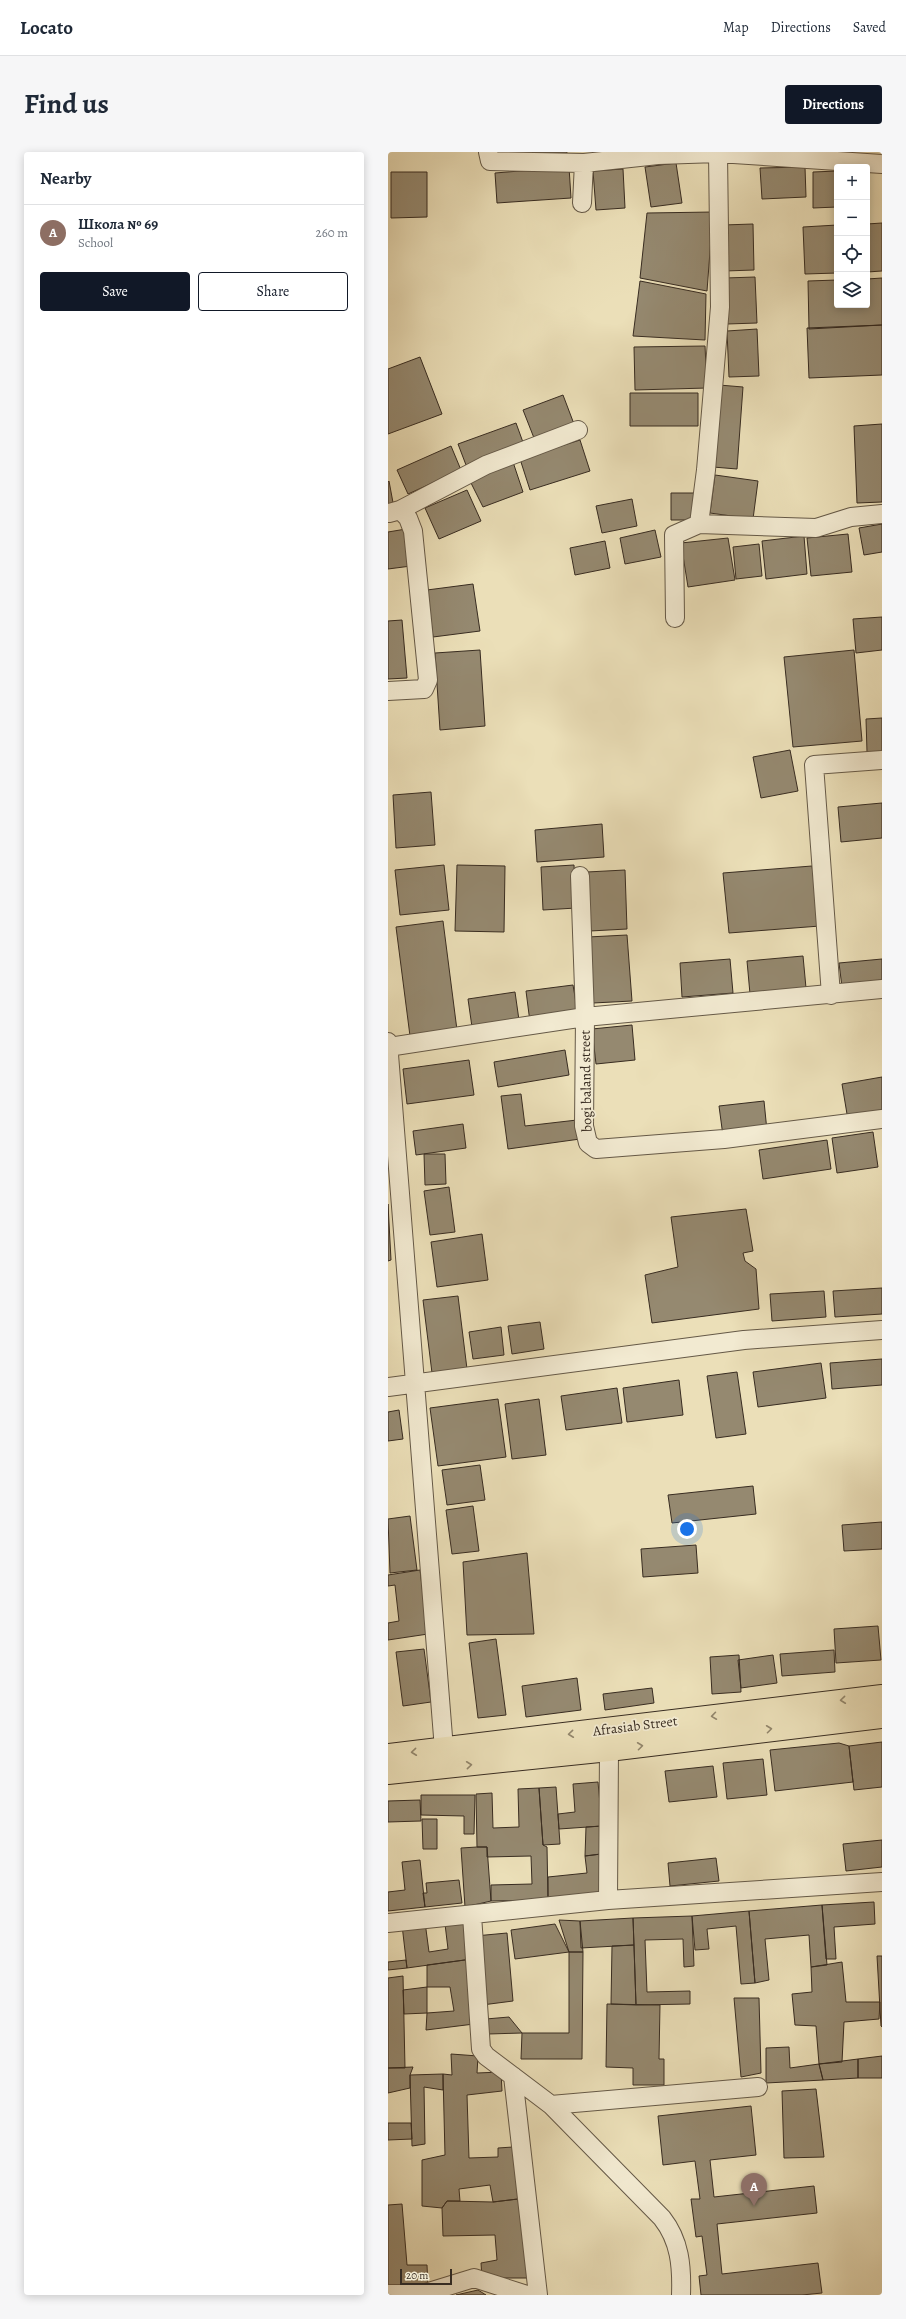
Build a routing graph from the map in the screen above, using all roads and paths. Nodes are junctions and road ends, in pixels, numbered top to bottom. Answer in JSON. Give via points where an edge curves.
{"nodes":[{"id":1,"x":488,"y":152,"type":"edge"},
{"id":2,"x":718,"y":153,"type":"junction"},
{"id":3,"x":584,"y":163,"type":"junction"},
{"id":4,"x":882,"y":164,"type":"edge"},
{"id":5,"x":582,"y":203,"type":"dead end"},
{"id":6,"x":578,"y":430,"type":"dead end"},
{"id":7,"x":394,"y":512,"type":"edge"},
{"id":8,"x":882,"y":514,"type":"edge"},
{"id":9,"x":699,"y":524,"type":"junction"},
{"id":10,"x":675,"y":618,"type":"dead end"},
{"id":11,"x":388,"y":692,"type":"edge"},
{"id":12,"x":882,"y":760,"type":"edge"},
{"id":13,"x":580,"y":876,"type":"dead end"},
{"id":14,"x":882,"y":989,"type":"edge"},
{"id":15,"x":831,"y":995,"type":"junction"},
{"id":16,"x":585,"y":1017,"type":"junction"},
{"id":17,"x":388,"y":1042,"type":"edge"},
{"id":18,"x":388,"y":1047,"type":"edge"},
{"id":19,"x":882,"y":1119,"type":"edge"},
{"id":20,"x":882,"y":1330,"type":"edge"},
{"id":21,"x":414,"y":1383,"type":"junction"},
{"id":22,"x":388,"y":1386,"type":"edge"},
{"id":23,"x":882,"y":1696,"type":"edge"},
{"id":24,"x":789,"y":1716,"type":"junction"},
{"id":25,"x":882,"y":1717,"type":"edge"},
{"id":26,"x":609,"y":1750,"type":"junction"},
{"id":27,"x":388,"y":1755,"type":"edge"},
{"id":28,"x":445,"y":1758,"type":"junction"},
{"id":29,"x":388,"y":1773,"type":"edge"},
{"id":30,"x":882,"y":1882,"type":"edge"},
{"id":31,"x":608,"y":1900,"type":"junction"},
{"id":32,"x":472,"y":1915,"type":"junction"},
{"id":33,"x":388,"y":1923,"type":"edge"},
{"id":34,"x":513,"y":2076,"type":"junction"},
{"id":35,"x":758,"y":2087,"type":"dead end"},
{"id":36,"x":551,"y":2105,"type":"junction"},
{"id":37,"x":388,"y":2294,"type":"edge"},
{"id":38,"x":527,"y":2295,"type":"edge"},
{"id":39,"x":538,"y":2295,"type":"edge"},
{"id":40,"x":681,"y":2295,"type":"edge"}],
"edges":[{"from":1,"to":3,"type":"street","via":[[490,161]]},
{"from":2,"to":3,"type":"street","via":[[658,155]]},
{"from":2,"to":4,"type":"street"},
{"from":2,"to":9,"type":"street","via":[[720,306]]},
{"from":3,"to":5,"type":"street"},
{"from":6,"to":7,"type":"street","via":[[486,465]]},
{"from":7,"to":11,"type":"street","via":[[408,518],[412,531],[428,680],[424,689]]},
{"from":8,"to":9,"type":"street","via":[[851,517],[816,528]]},
{"from":9,"to":10,"type":"street","via":[[674,535]]},
{"from":12,"to":15,"type":"street","via":[[814,765]]},
{"from":13,"to":16,"type":"street"},
{"from":14,"to":15,"type":"street"},
{"from":15,"to":16,"type":"street"},
{"from":16,"to":18,"type":"street","name":"bogi baland street"},
{"from":16,"to":19,"type":"street","name":"bogi baland street","via":[[584,1126],[588,1143],[596,1149],[724,1139]]},
{"from":17,"to":18,"type":"street"},
{"from":18,"to":21,"type":"street"},
{"from":20,"to":21,"type":"street","via":[[744,1340]]},
{"from":21,"to":22,"type":"street"},
{"from":21,"to":28,"type":"street"},
{"from":23,"to":24,"type":"main road","name":"Afrasiab Street","one_way":true},
{"from":24,"to":25,"type":"main road","name":"Afrasiab Street"},
{"from":26,"to":24,"type":"main road","name":"Afrasiab Street","one_way":true},
{"from":24,"to":28,"type":"main road","name":"Afrasiab Street","one_way":true,"via":[[596,1732]]},
{"from":28,"to":26,"type":"main road","name":"Afrasiab Street","one_way":true},
{"from":26,"to":31,"type":"street"},
{"from":28,"to":27,"type":"main road","name":"Afrasiab Street","one_way":true},
{"from":28,"to":29,"type":"main road","name":"Afrasiab Street"},
{"from":30,"to":31,"type":"street"},
{"from":31,"to":32,"type":"street"},
{"from":32,"to":33,"type":"street"},
{"from":32,"to":34,"type":"street","via":[[481,2049],[486,2056]]},
{"from":34,"to":36,"type":"street"},
{"from":34,"to":39,"type":"street"},
{"from":35,"to":36,"type":"street"},
{"from":36,"to":40,"type":"street","via":[[673,2231],[680,2256]]},
{"from":37,"to":38,"type":"street","via":[[422,2294],[474,2278]]}]}
